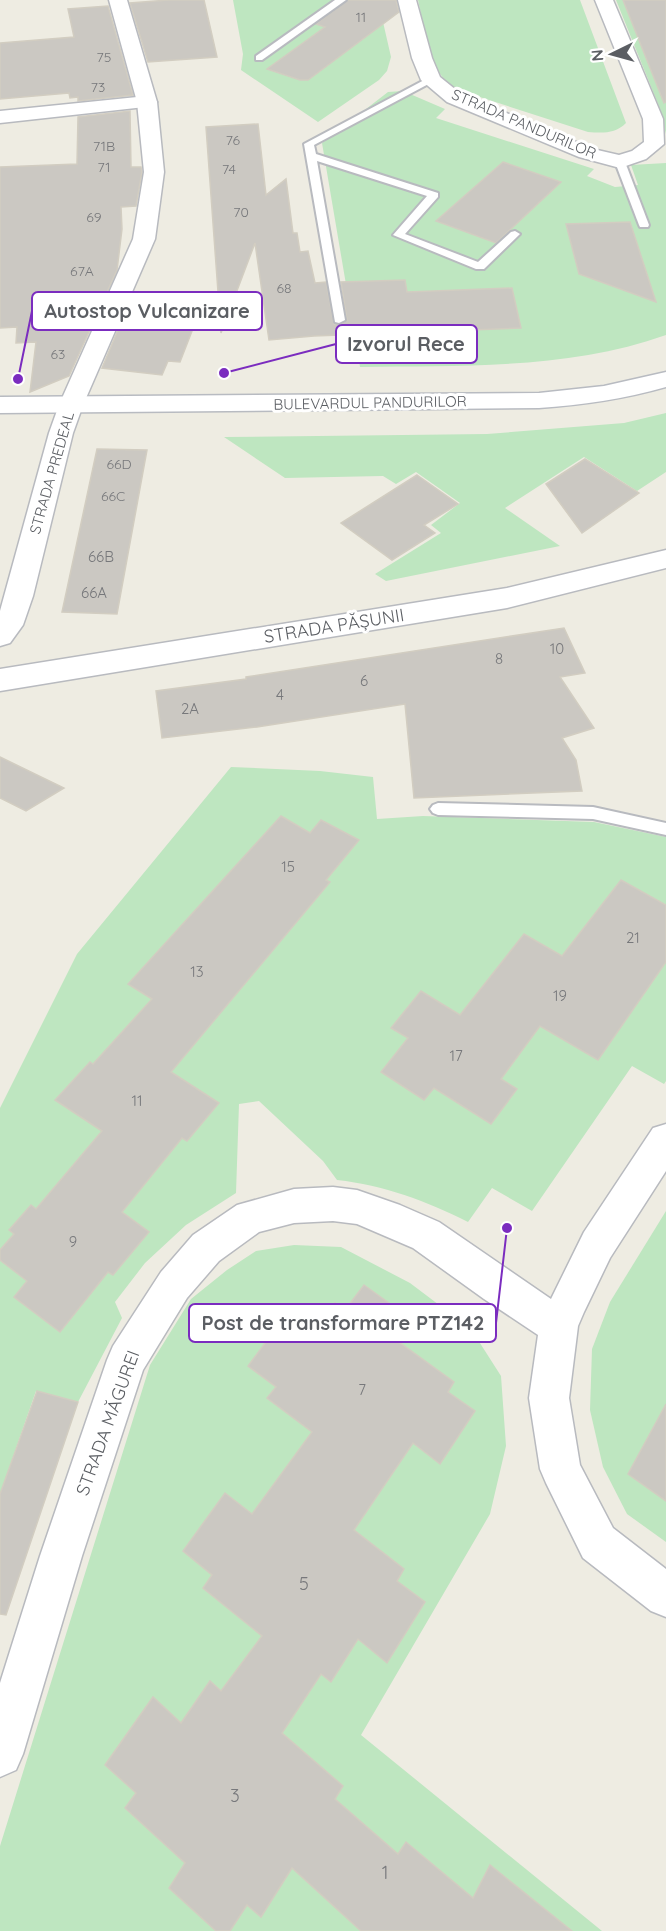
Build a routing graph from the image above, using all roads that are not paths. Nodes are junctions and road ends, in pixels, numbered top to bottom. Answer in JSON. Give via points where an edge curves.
{"nodes":[{"id":1,"x":118,"y":0,"type":"edge"},
{"id":2,"x":341,"y":0,"type":"edge"},
{"id":3,"x":407,"y":0,"type":"edge"},
{"id":4,"x":604,"y":0,"type":"edge"},
{"id":5,"x":259,"y":58,"type":"dead end"},
{"id":6,"x":431,"y":80,"type":"junction"},
{"id":7,"x":147,"y":102,"type":"junction"},
{"id":8,"x":0,"y":117,"type":"edge"},
{"id":9,"x":312,"y":156,"type":"junction"},
{"id":10,"x":620,"y":162,"type":"junction"},
{"id":11,"x":644,"y":225,"type":"dead end"},
{"id":12,"x":515,"y":234,"type":"dead end"},
{"id":13,"x":339,"y":320,"type":"dead end"},
{"id":14,"x":666,"y":380,"type":"edge"},
{"id":15,"x":0,"y":405,"type":"edge"},
{"id":16,"x":72,"y":405,"type":"junction"},
{"id":17,"x":666,"y":559,"type":"edge"},
{"id":18,"x":0,"y":636,"type":"edge"},
{"id":19,"x":0,"y":680,"type":"edge"},
{"id":20,"x":438,"y":809,"type":"dead end"},
{"id":21,"x":666,"y":830,"type":"edge"},
{"id":22,"x":666,"y":1140,"type":"edge"},
{"id":23,"x":559,"y":1326,"type":"junction"},
{"id":24,"x":666,"y":1596,"type":"edge"},
{"id":25,"x":0,"y":1755,"type":"edge"}],
"edges":[{"from":1,"to":7,"type":"street","name":"STRADA PREDEAL"},
{"from":2,"to":5,"type":"lane"},
{"from":3,"to":6,"type":"street","name":"STRADA PANDURILOR"},
{"from":4,"to":10,"type":"street","name":"STRADA PANDURILOR","via":[[653,119],[654,144]]},
{"from":6,"to":9,"type":"lane","via":[[309,144]]},
{"from":6,"to":10,"type":"street","name":"STRADA PANDURILOR","via":[[454,98],[586,153]]},
{"from":7,"to":8,"type":"street"},
{"from":7,"to":16,"type":"street","name":"STRADA PREDEAL","via":[[154,171],[144,239]]},
{"from":9,"to":12,"type":"lane","via":[[434,195],[398,234],[480,267]]},
{"from":9,"to":13,"type":"lane"},
{"from":10,"to":11,"type":"lane"},
{"from":14,"to":16,"type":"street","name":"BULEVARDUL PANDURILOR","via":[[645,387],[557,399]]},
{"from":15,"to":16,"type":"street","name":"BULEVARDUL PANDURILOR"},
{"from":16,"to":18,"type":"street","name":"STRADA PREDEAL","via":[[19,596],[9,625]]},
{"from":17,"to":19,"type":"street","name":"STRADA PĂȘUNII","via":[[507,598]]},
{"from":20,"to":21,"type":"lane","via":[[593,813]]},
{"from":22,"to":23,"type":"street","via":[[597,1245]]},
{"from":23,"to":24,"type":"street","via":[[549,1398],[560,1469],[598,1543]]},
{"from":23,"to":25,"type":"street","name":"STRADA MĂGUREI","via":[[426,1235],[357,1207],[294,1206],[250,1218],[206,1248],[174,1286],[127,1360]]}]}
